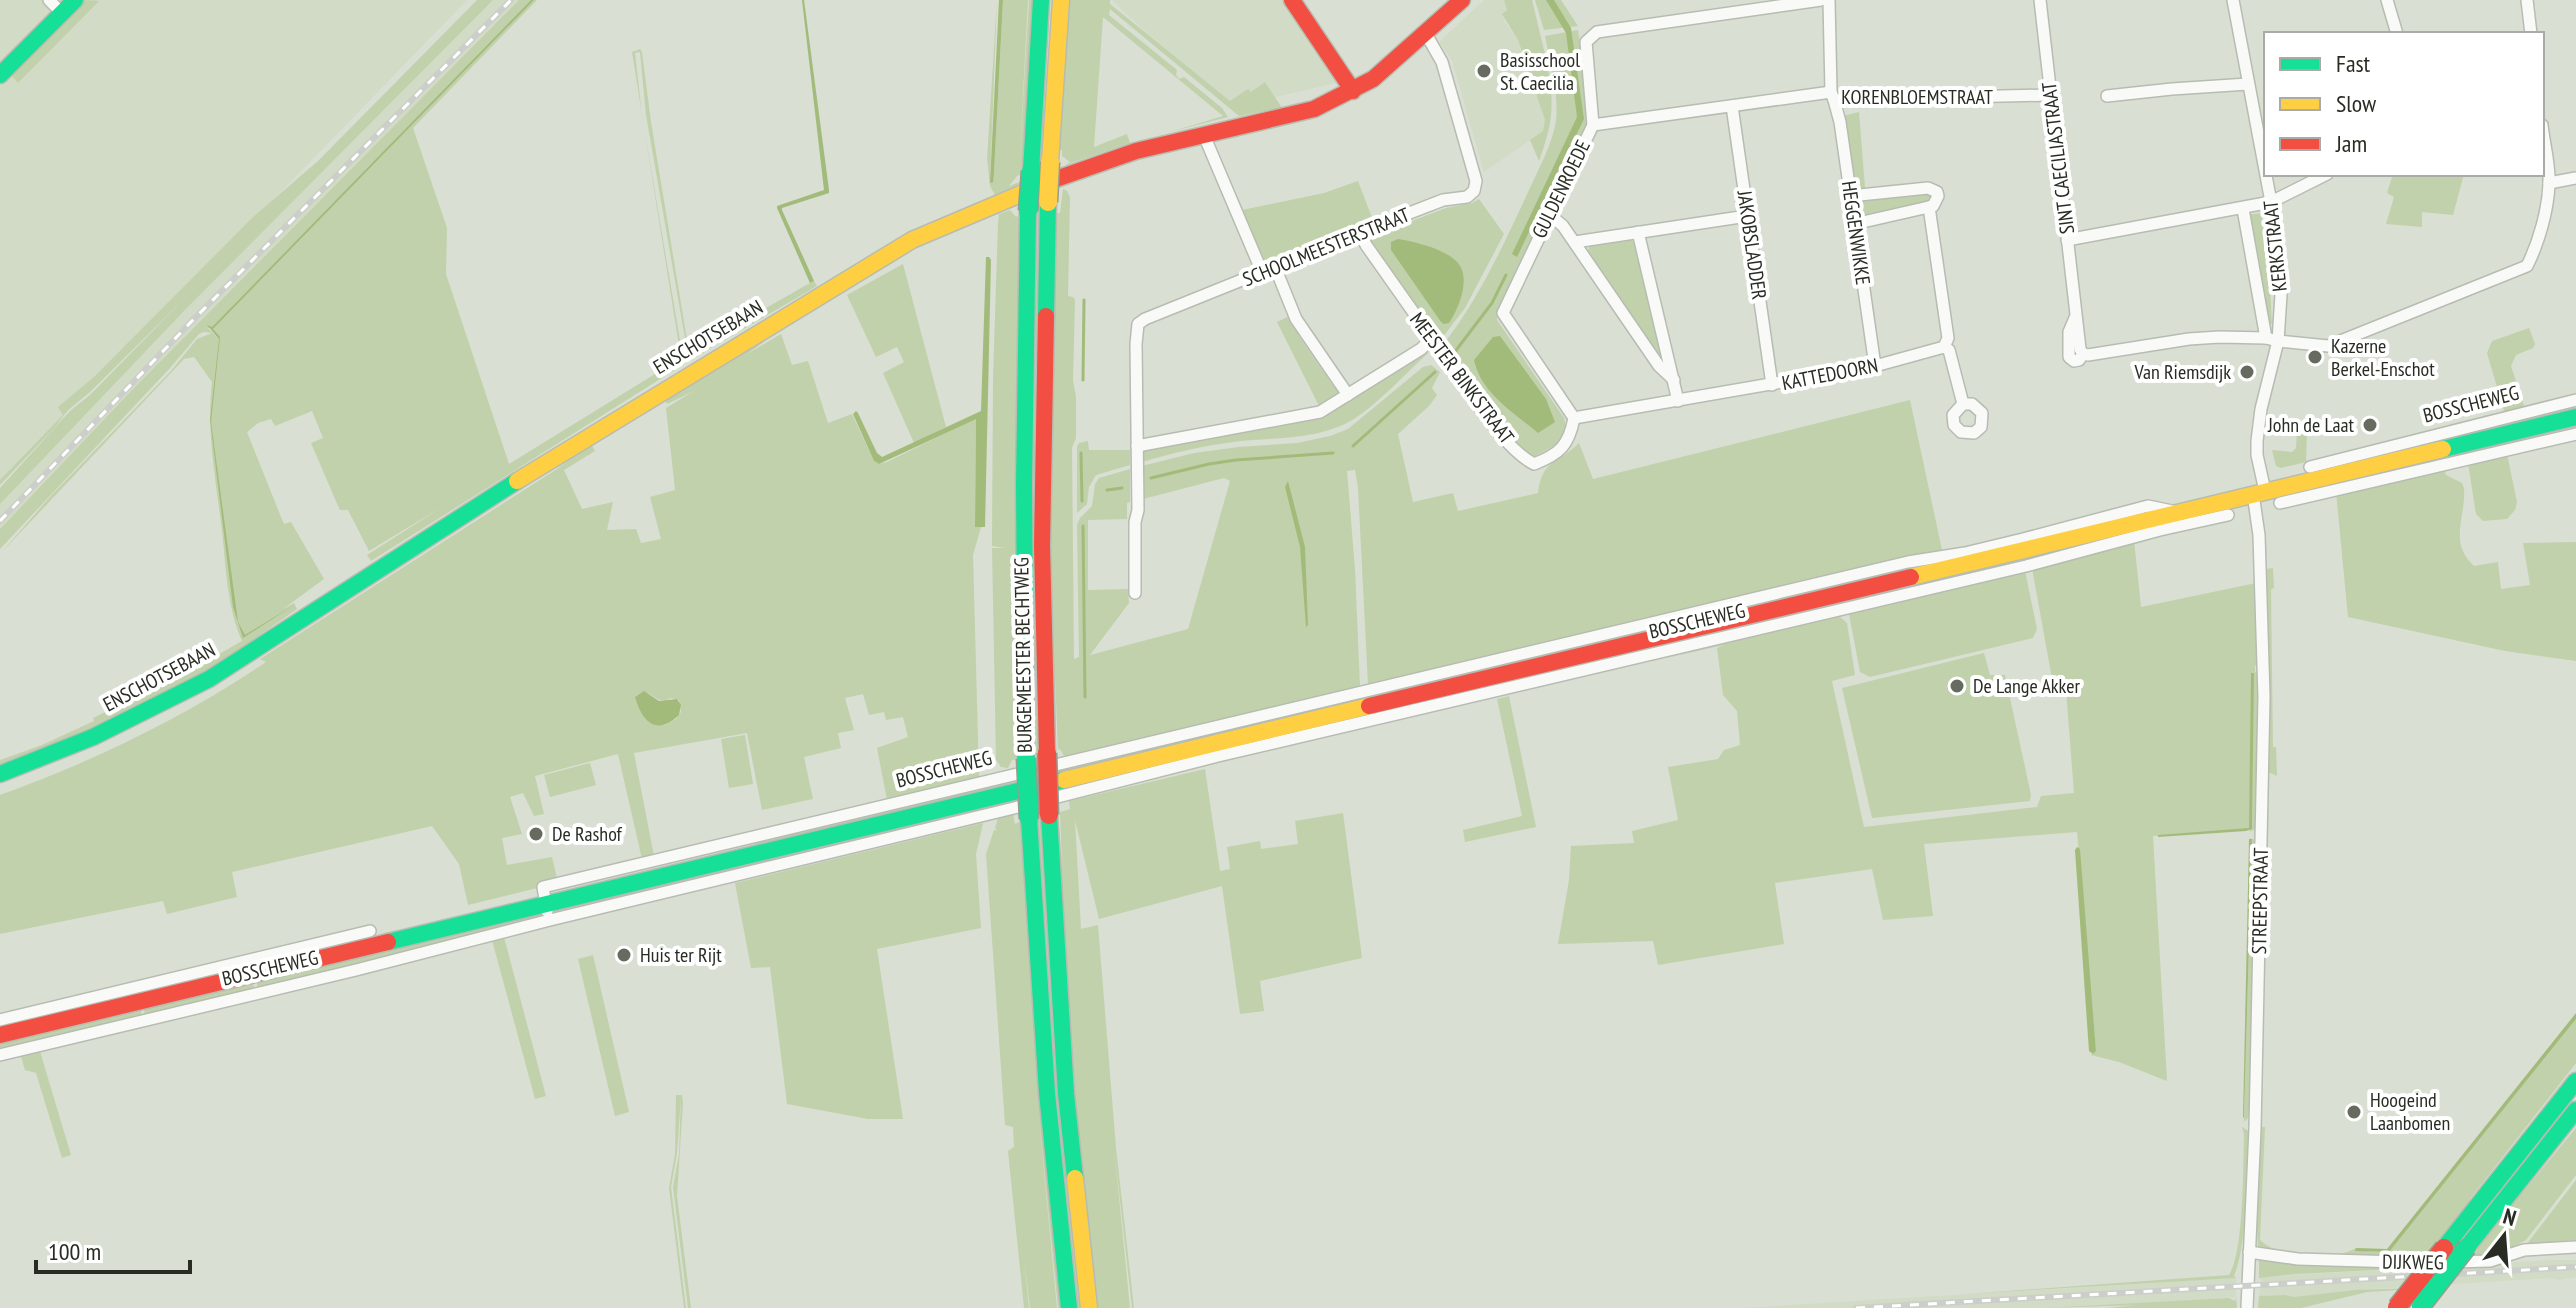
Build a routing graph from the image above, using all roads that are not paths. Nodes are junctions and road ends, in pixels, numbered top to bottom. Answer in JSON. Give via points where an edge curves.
{"nodes":[{"id":1,"x":1041,"y":0,"type":"edge"},
{"id":2,"x":1061,"y":0,"type":"edge"},
{"id":3,"x":1292,"y":0,"type":"edge"},
{"id":4,"x":1462,"y":0,"type":"edge"},
{"id":5,"x":1731,"y":0,"type":"edge"},
{"id":6,"x":1821,"y":0,"type":"edge"},
{"id":7,"x":1829,"y":0,"type":"edge"},
{"id":8,"x":2040,"y":0,"type":"edge"},
{"id":9,"x":2233,"y":0,"type":"edge"},
{"id":10,"x":2387,"y":0,"type":"edge"},
{"id":11,"x":2527,"y":0,"type":"edge"},
{"id":12,"x":66,"y":3,"type":"edge"},
{"id":13,"x":1732,"y":13,"type":"junction"},
{"id":14,"x":2396,"y":32,"type":"edge"},
{"id":15,"x":2531,"y":32,"type":"edge"},
{"id":16,"x":1426,"y":34,"type":"junction"},
{"id":17,"x":0,"y":75,"type":"edge"},
{"id":18,"x":2248,"y":84,"type":"junction"},
{"id":19,"x":1353,"y":91,"type":"junction"},
{"id":20,"x":2050,"y":95,"type":"junction"},
{"id":21,"x":1832,"y":96,"type":"junction"},
{"id":22,"x":2107,"y":96,"type":"dead end"},
{"id":23,"x":1732,"y":106,"type":"junction"},
{"id":24,"x":1593,"y":125,"type":"junction"},
{"id":25,"x":1203,"y":133,"type":"junction"},
{"id":26,"x":2544,"y":142,"type":"edge"},
{"id":27,"x":2264,"y":166,"type":"edge"},
{"id":28,"x":2266,"y":176,"type":"edge"},
{"id":29,"x":2323,"y":176,"type":"edge"},
{"id":30,"x":2576,"y":178,"type":"edge"},
{"id":31,"x":2549,"y":183,"type":"junction"},
{"id":32,"x":1850,"y":196,"type":"junction"},
{"id":33,"x":2271,"y":202,"type":"junction"},
{"id":34,"x":1929,"y":207,"type":"junction"},
{"id":35,"x":2243,"y":209,"type":"junction"},
{"id":36,"x":1549,"y":214,"type":"junction"},
{"id":37,"x":1747,"y":216,"type":"junction"},
{"id":38,"x":1854,"y":224,"type":"junction"},
{"id":39,"x":1360,"y":232,"type":"junction"},
{"id":40,"x":1638,"y":232,"type":"junction"},
{"id":41,"x":2067,"y":240,"type":"junction"},
{"id":42,"x":1575,"y":242,"type":"junction"},
{"id":43,"x":1275,"y":267,"type":"junction"},
{"id":44,"x":1262,"y":272,"type":"junction"},
{"id":45,"x":1430,"y":340,"type":"junction"},
{"id":46,"x":2272,"y":340,"type":"junction"},
{"id":47,"x":1944,"y":347,"type":"junction"},
{"id":48,"x":1875,"y":366,"type":"junction"},
{"id":49,"x":1674,"y":380,"type":"junction"},
{"id":50,"x":1772,"y":385,"type":"junction"},
{"id":51,"x":1348,"y":395,"type":"junction"},
{"id":52,"x":2576,"y":400,"type":"edge"},
{"id":53,"x":1678,"y":401,"type":"junction"},
{"id":54,"x":1963,"y":404,"type":"dead end"},
{"id":55,"x":2576,"y":417,"type":"edge"},
{"id":56,"x":1574,"y":418,"type":"junction"},
{"id":57,"x":2576,"y":434,"type":"edge"},
{"id":58,"x":1137,"y":446,"type":"junction"},
{"id":59,"x":2377,"y":465,"type":"junction"},
{"id":60,"x":2310,"y":467,"type":"dead end"},
{"id":61,"x":2259,"y":492,"type":"junction"},
{"id":62,"x":2280,"y":503,"type":"dead end"},
{"id":63,"x":2177,"y":512,"type":"junction"},
{"id":64,"x":2228,"y":515,"type":"dead end"},
{"id":65,"x":2025,"y":558,"type":"junction"},
{"id":66,"x":1135,"y":593,"type":"dead end"},
{"id":67,"x":1680,"y":624,"type":"junction"},
{"id":68,"x":1374,"y":705,"type":"junction"},
{"id":69,"x":0,"y":774,"type":"edge"},
{"id":70,"x":548,"y":912,"type":"junction"},
{"id":71,"x":370,"y":931,"type":"dead end"},
{"id":72,"x":264,"y":964,"type":"junction"},
{"id":73,"x":0,"y":1020,"type":"edge"},
{"id":74,"x":0,"y":1035,"type":"edge"},
{"id":75,"x":0,"y":1055,"type":"edge"},
{"id":76,"x":2576,"y":1081,"type":"edge"},
{"id":77,"x":2576,"y":1110,"type":"edge"},
{"id":78,"x":2576,"y":1247,"type":"edge"},
{"id":79,"x":2249,"y":1252,"type":"junction"},
{"id":80,"x":2420,"y":1307,"type":"edge"},
{"id":81,"x":1069,"y":1308,"type":"edge"},
{"id":82,"x":1089,"y":1308,"type":"edge"},
{"id":83,"x":2247,"y":1308,"type":"edge"},
{"id":84,"x":2397,"y":1308,"type":"edge"}],
"edges":[{"from":1,"to":81,"type":"main road","name":"BURGEMEESTER BECHTWEG","bridge":true,"via":[[1024,343],[1026,758],[1047,1093]]},
{"from":2,"to":82,"type":"main road","name":"BURGEMEESTER BECHTWEG","bridge":true,"via":[[1048,202],[1042,546],[1049,815],[1066,1094]]},
{"from":3,"to":19,"type":"main road"},
{"from":4,"to":16,"type":"main road","name":"ENSCHOTSEBAAN"},
{"from":5,"to":13,"type":"street"},
{"from":6,"to":13,"type":"street"},
{"from":7,"to":21,"type":"street","name":"KORENBLOEMSTRAAT"},
{"from":8,"to":20,"type":"street","name":"SINT CAECILIASTRAAT"},
{"from":9,"to":18,"type":"street","name":"KERKSTRAAT"},
{"from":10,"to":14,"type":"street"},
{"from":11,"to":15,"type":"street"},
{"from":12,"to":17,"type":"main road"},
{"from":13,"to":24,"type":"street","via":[[1589,37]]},
{"from":16,"to":19,"type":"main road","name":"ENSCHOTSEBAAN"},
{"from":16,"to":39,"type":"street","name":"SCHOOLMEESTERSTRAAT","via":[[1442,62],[1476,181],[1474,191]]},
{"from":18,"to":22,"type":"street"},
{"from":18,"to":27,"type":"street","name":"KERKSTRAAT"},
{"from":19,"to":25,"type":"main road","name":"ENSCHOTSEBAAN","via":[[1314,109]]},
{"from":20,"to":21,"type":"street","name":"KORENBLOEMSTRAAT"},
{"from":20,"to":41,"type":"street","name":"SINT CAECILIASTRAAT"},
{"from":21,"to":23,"type":"street","name":"GULDENROEDE"},
{"from":21,"to":32,"type":"street","name":"HEGGENWIKKE"},
{"from":23,"to":24,"type":"street","name":"GULDENROEDE"},
{"from":23,"to":37,"type":"street","name":"JAKOBSLADDER"},
{"from":24,"to":36,"type":"street","name":"GULDENROEDE"},
{"from":25,"to":44,"type":"street"},
{"from":25,"to":69,"type":"main road","name":"ENSCHOTSEBAAN","via":[[1046,183],[912,240],[527,475],[209,679],[93,737]]},
{"from":26,"to":31,"type":"street"},
{"from":28,"to":33,"type":"street","name":"KERKSTRAAT"},
{"from":29,"to":33,"type":"street"},
{"from":30,"to":31,"type":"street"},
{"from":31,"to":46,"type":"street","via":[[2527,266],[2328,346]]},
{"from":32,"to":34,"type":"street","via":[[1928,188],[1938,196]]},
{"from":32,"to":38,"type":"street","name":"HEGGENWIKKE"},
{"from":33,"to":35,"type":"street"},
{"from":33,"to":46,"type":"street","name":"KERKSTRAAT","via":[[2282,279]]},
{"from":34,"to":38,"type":"street"},
{"from":34,"to":47,"type":"street","via":[[1948,338]]},
{"from":35,"to":41,"type":"street"},
{"from":35,"to":46,"type":"street","name":"KERKSTRAAT"},
{"from":36,"to":42,"type":"street"},
{"from":36,"to":56,"type":"street","name":"GULDENROEDE","via":[[1503,313]]},
{"from":37,"to":40,"type":"street"},
{"from":37,"to":50,"type":"street","name":"JAKOBSLADDER"},
{"from":38,"to":48,"type":"street","name":"HEGGENWIKKE"},
{"from":39,"to":43,"type":"street","name":"SCHOOLMEESTERSTRAAT"},
{"from":39,"to":45,"type":"street","name":"MEESTER BINKSTRAAT"},
{"from":40,"to":42,"type":"street"},
{"from":40,"to":49,"type":"street"},
{"from":41,"to":46,"type":"street","name":"SINT CAECILIASTRAAT","via":[[2083,354],[2189,339]]},
{"from":42,"to":49,"type":"street","via":[[1659,366]]},
{"from":43,"to":44,"type":"street","name":"SCHOOLMEESTERSTRAAT"},
{"from":43,"to":51,"type":"street","via":[[1296,319]]},
{"from":44,"to":58,"type":"street","name":"SCHOOLMEESTERSTRAAT","via":[[1138,324]]},
{"from":45,"to":51,"type":"street"},
{"from":45,"to":56,"type":"street","name":"MEESTER BINKSTRAAT","via":[[1505,439],[1534,464],[1562,448]]},
{"from":46,"to":61,"type":"street","name":"KERKSTRAAT","via":[[2257,441]]},
{"from":47,"to":48,"type":"street","name":"KATTEDOORN"},
{"from":47,"to":54,"type":"street"},
{"from":48,"to":50,"type":"street","name":"KATTEDOORN"},
{"from":49,"to":53,"type":"street"},
{"from":50,"to":53,"type":"street","name":"KATTEDOORN"},
{"from":51,"to":58,"type":"street","via":[[1313,414]]},
{"from":52,"to":59,"type":"street","name":"BOSSCHEWEG"},
{"from":53,"to":56,"type":"street","name":"KATTEDOORN"},
{"from":55,"to":59,"type":"main road","name":"BOSSCHEWEG"},
{"from":57,"to":59,"type":"street","name":"BOSSCHEWEG"},
{"from":58,"to":66,"type":"street"},
{"from":59,"to":60,"type":"street","name":"BOSSCHEWEG"},
{"from":59,"to":61,"type":"main road","name":"BOSSCHEWEG"},
{"from":59,"to":62,"type":"street","name":"BOSSCHEWEG"},
{"from":61,"to":63,"type":"main road","name":"BOSSCHEWEG"},
{"from":61,"to":79,"type":"street","name":"STREEPSTRAAT","via":[[2264,697]]},
{"from":63,"to":65,"type":"main road","name":"BOSSCHEWEG"},
{"from":63,"to":67,"type":"street","name":"BOSSCHEWEG","via":[[2148,506],[1965,553],[1908,562]]},
{"from":64,"to":65,"type":"street","name":"BOSSCHEWEG"},
{"from":65,"to":67,"type":"main road","name":"BOSSCHEWEG"},
{"from":65,"to":68,"type":"street","name":"BOSSCHEWEG"},
{"from":67,"to":68,"type":"main road","name":"BOSSCHEWEG"},
{"from":68,"to":70,"type":"main road","name":"BOSSCHEWEG"},
{"from":70,"to":72,"type":"main road","name":"BOSSCHEWEG"},
{"from":70,"to":75,"type":"street","name":"BOSSCHEWEG","via":[[356,970]]},
{"from":71,"to":72,"type":"street","name":"BOSSCHEWEG"},
{"from":72,"to":73,"type":"street","name":"BOSSCHEWEG"},
{"from":72,"to":74,"type":"main road","name":"BOSSCHEWEG"},
{"from":76,"to":84,"type":"main road","bridge":true},
{"from":77,"to":80,"type":"main road","bridge":true},
{"from":78,"to":79,"type":"street","name":"DIJKWEG","via":[[2524,1250],[2490,1261],[2409,1264]]},
{"from":79,"to":83,"type":"street","name":"STREEPSTRAAT"}]}
